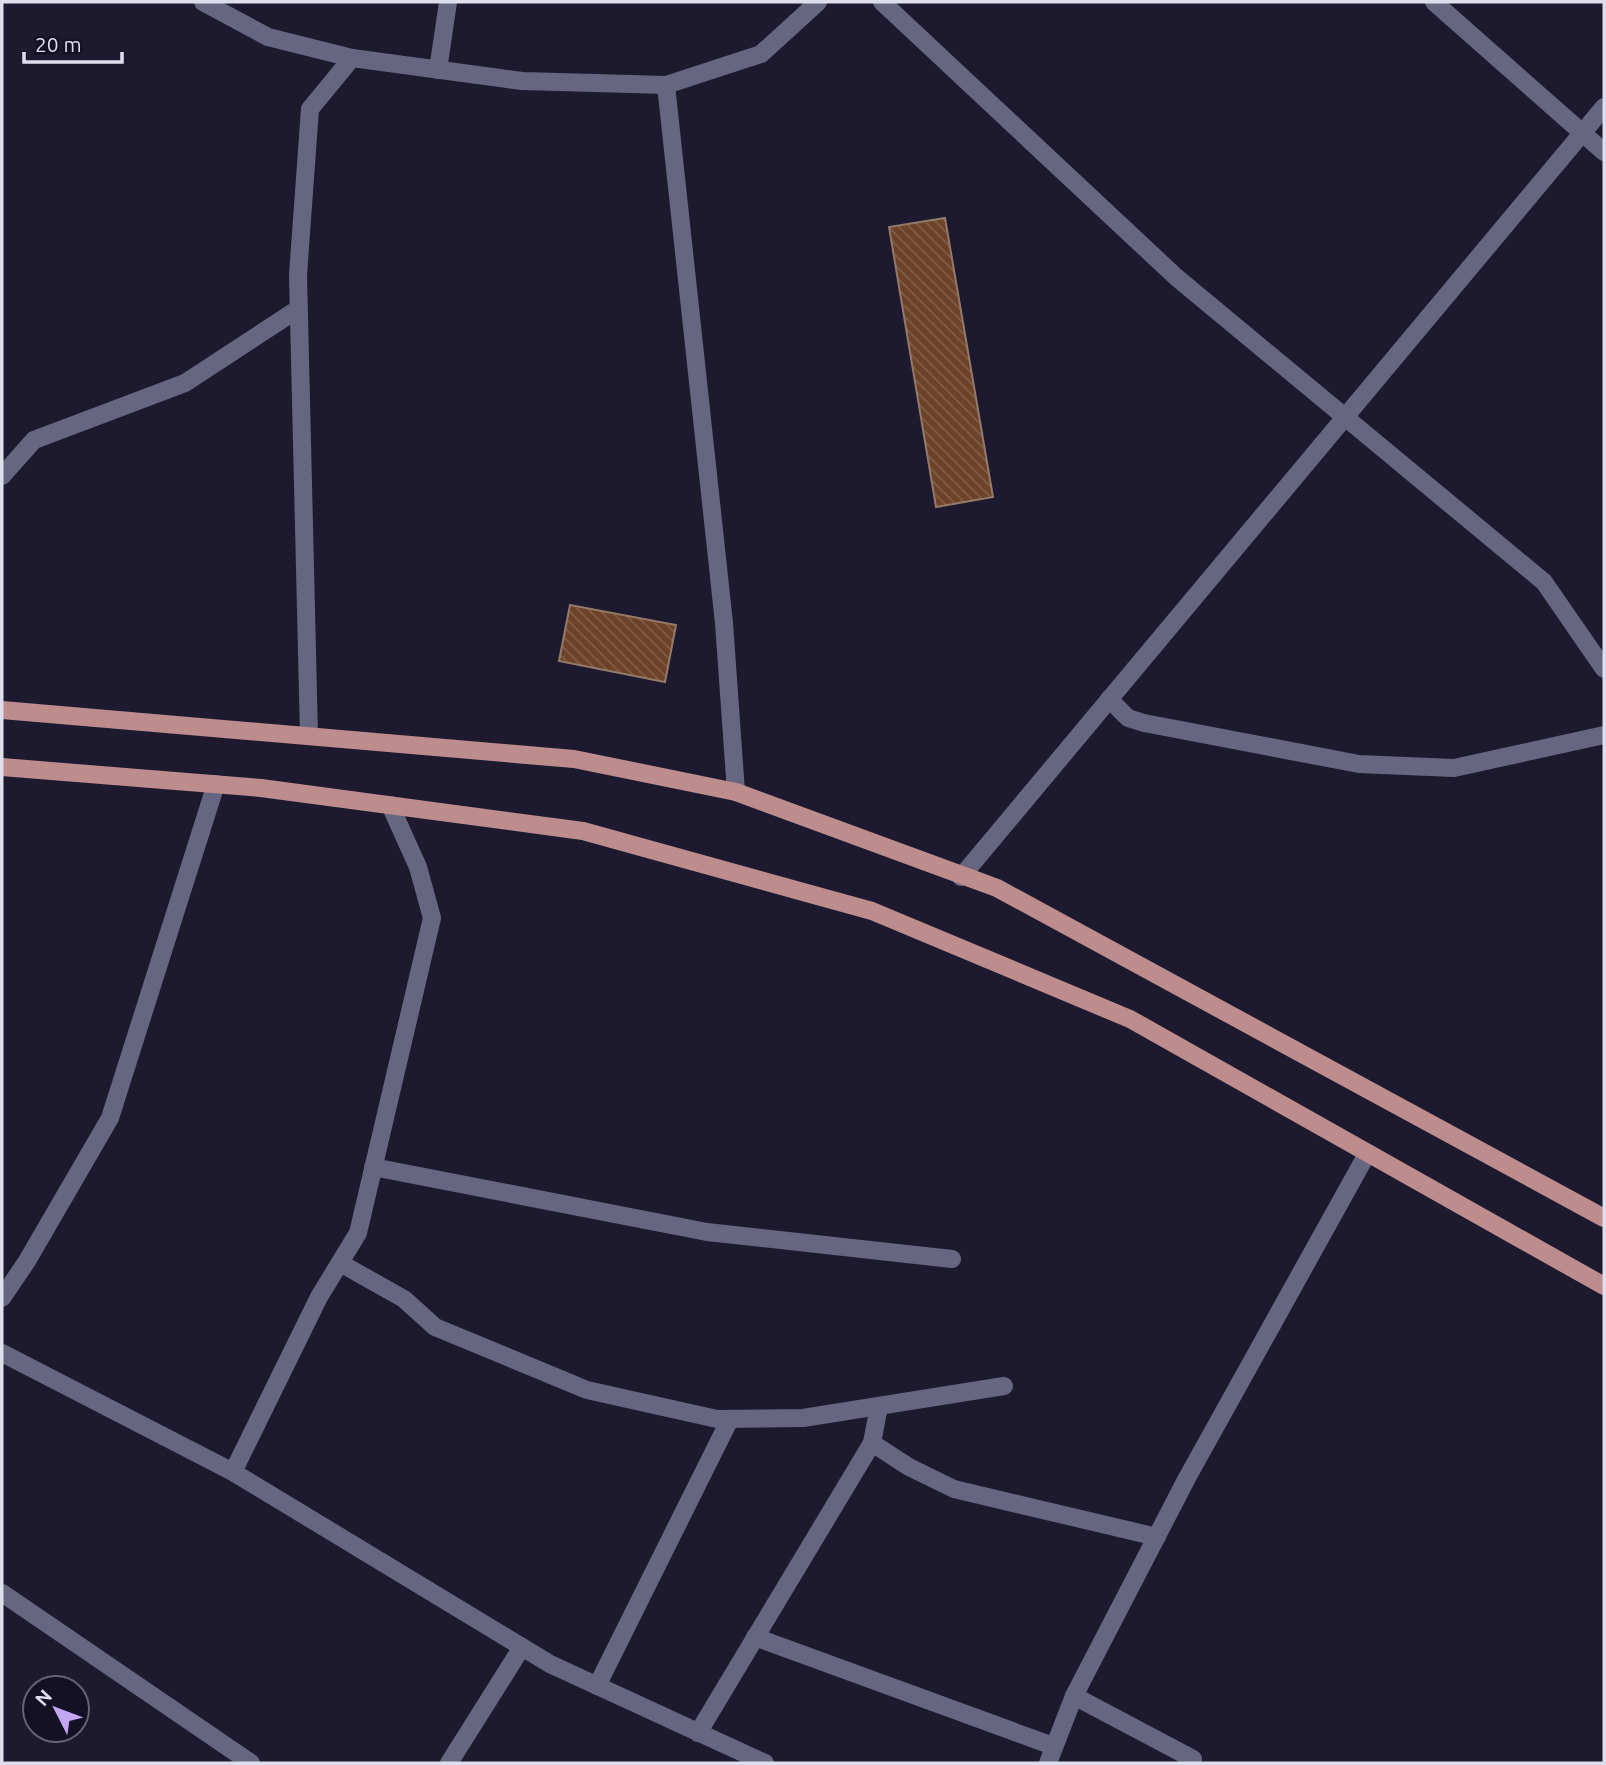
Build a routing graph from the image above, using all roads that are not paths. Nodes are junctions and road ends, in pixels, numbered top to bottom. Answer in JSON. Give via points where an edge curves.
{"nodes":[{"id":1,"x":203,"y":2,"type":"edge"},
{"id":2,"x":448,"y":2,"type":"edge"},
{"id":3,"x":818,"y":2,"type":"edge"},
{"id":4,"x":882,"y":2,"type":"edge"},
{"id":5,"x":1434,"y":2,"type":"edge"},
{"id":6,"x":352,"y":58,"type":"junction"},
{"id":7,"x":438,"y":70,"type":"junction"},
{"id":8,"x":666,"y":85,"type":"junction"},
{"id":9,"x":1604,"y":107,"type":"edge"},
{"id":10,"x":1583,"y":132,"type":"junction"},
{"id":11,"x":1604,"y":152,"type":"edge"},
{"id":12,"x":298,"y":309,"type":"junction"},
{"id":13,"x":1344,"y":414,"type":"junction"},
{"id":14,"x":2,"y":476,"type":"edge"},
{"id":15,"x":1604,"y":669,"type":"edge"},
{"id":16,"x":1109,"y":699,"type":"junction"},
{"id":17,"x":2,"y":710,"type":"edge"},
{"id":18,"x":1604,"y":734,"type":"edge"},
{"id":19,"x":309,"y":736,"type":"junction"},
{"id":20,"x":2,"y":767,"type":"edge"},
{"id":21,"x":216,"y":784,"type":"junction"},
{"id":22,"x":736,"y":792,"type":"junction"},
{"id":23,"x":390,"y":805,"type":"junction"},
{"id":24,"x":961,"y":877,"type":"junction"},
{"id":25,"x":1367,"y":1154,"type":"junction"},
{"id":26,"x":373,"y":1167,"type":"junction"},
{"id":27,"x":1604,"y":1218,"type":"edge"},
{"id":28,"x":952,"y":1259,"type":"dead end"},
{"id":29,"x":340,"y":1263,"type":"junction"},
{"id":30,"x":1604,"y":1286,"type":"edge"},
{"id":31,"x":2,"y":1298,"type":"edge"},
{"id":32,"x":2,"y":1353,"type":"edge"},
{"id":33,"x":1004,"y":1386,"type":"dead end"},
{"id":34,"x":878,"y":1406,"type":"junction"},
{"id":35,"x":730,"y":1419,"type":"junction"},
{"id":36,"x":872,"y":1443,"type":"junction"},
{"id":37,"x":233,"y":1472,"type":"junction"},
{"id":38,"x":1157,"y":1537,"type":"junction"},
{"id":39,"x":2,"y":1593,"type":"edge"},
{"id":40,"x":755,"y":1637,"type":"junction"},
{"id":41,"x":522,"y":1647,"type":"junction"},
{"id":42,"x":597,"y":1686,"type":"junction"},
{"id":43,"x":1074,"y":1696,"type":"junction"},
{"id":44,"x":698,"y":1733,"type":"junction"},
{"id":45,"x":1050,"y":1755,"type":"edge"},
{"id":46,"x":741,"y":1758,"type":"edge"},
{"id":47,"x":1193,"y":1759,"type":"dead end"},
{"id":48,"x":251,"y":1763,"type":"edge"},
{"id":49,"x":449,"y":1763,"type":"edge"},
{"id":50,"x":765,"y":1763,"type":"edge"}],
"edges":[{"from":1,"to":6,"type":"street","via":[[268,37]]},
{"from":2,"to":7,"type":"street"},
{"from":3,"to":8,"type":"street","via":[[761,54]]},
{"from":4,"to":13,"type":"street","via":[[1175,277]]},
{"from":5,"to":10,"type":"street"},
{"from":6,"to":7,"type":"street"},
{"from":6,"to":12,"type":"street","via":[[310,109]]},
{"from":7,"to":8,"type":"street","via":[[522,81]]},
{"from":8,"to":22,"type":"street","via":[[724,623]]},
{"from":9,"to":10,"type":"street"},
{"from":10,"to":11,"type":"street"},
{"from":10,"to":13,"type":"street"},
{"from":12,"to":14,"type":"street","via":[[185,383],[34,440]]},
{"from":12,"to":19,"type":"street"},
{"from":13,"to":15,"type":"street","via":[[1544,583]]},
{"from":13,"to":16,"type":"street"},
{"from":16,"to":18,"type":"street","via":[[1128,718],[1144,723],[1359,764],[1454,768]]},
{"from":16,"to":24,"type":"street"},
{"from":17,"to":19,"type":"main road"},
{"from":19,"to":22,"type":"main road","via":[[574,759]]},
{"from":20,"to":21,"type":"main road"},
{"from":21,"to":23,"type":"main road"},
{"from":21,"to":31,"type":"street","via":[[110,1118]]},
{"from":22,"to":24,"type":"main road"},
{"from":23,"to":25,"type":"main road","via":[[583,831],[872,911],[1130,1019]]},
{"from":23,"to":26,"type":"street","via":[[418,867],[432,918]]},
{"from":24,"to":27,"type":"main road","via":[[997,888]]},
{"from":25,"to":30,"type":"main road"},
{"from":25,"to":38,"type":"street"},
{"from":26,"to":28,"type":"street","via":[[707,1232]]},
{"from":26,"to":29,"type":"street","via":[[358,1233]]},
{"from":29,"to":35,"type":"street","via":[[404,1298],[435,1327],[587,1390]]},
{"from":29,"to":37,"type":"street","via":[[318,1297]]},
{"from":32,"to":37,"type":"street"},
{"from":33,"to":34,"type":"street"},
{"from":34,"to":35,"type":"street","via":[[803,1418]]},
{"from":34,"to":36,"type":"street"},
{"from":35,"to":42,"type":"street"},
{"from":36,"to":38,"type":"street","via":[[954,1489]]},
{"from":36,"to":40,"type":"street"},
{"from":37,"to":41,"type":"street"},
{"from":38,"to":43,"type":"street"},
{"from":39,"to":48,"type":"street"},
{"from":40,"to":44,"type":"street"},
{"from":40,"to":45,"type":"street"},
{"from":41,"to":42,"type":"street"},
{"from":41,"to":49,"type":"street"},
{"from":42,"to":44,"type":"street"},
{"from":43,"to":45,"type":"street"},
{"from":43,"to":47,"type":"street"},
{"from":44,"to":46,"type":"street"},
{"from":46,"to":50,"type":"street"}]}
